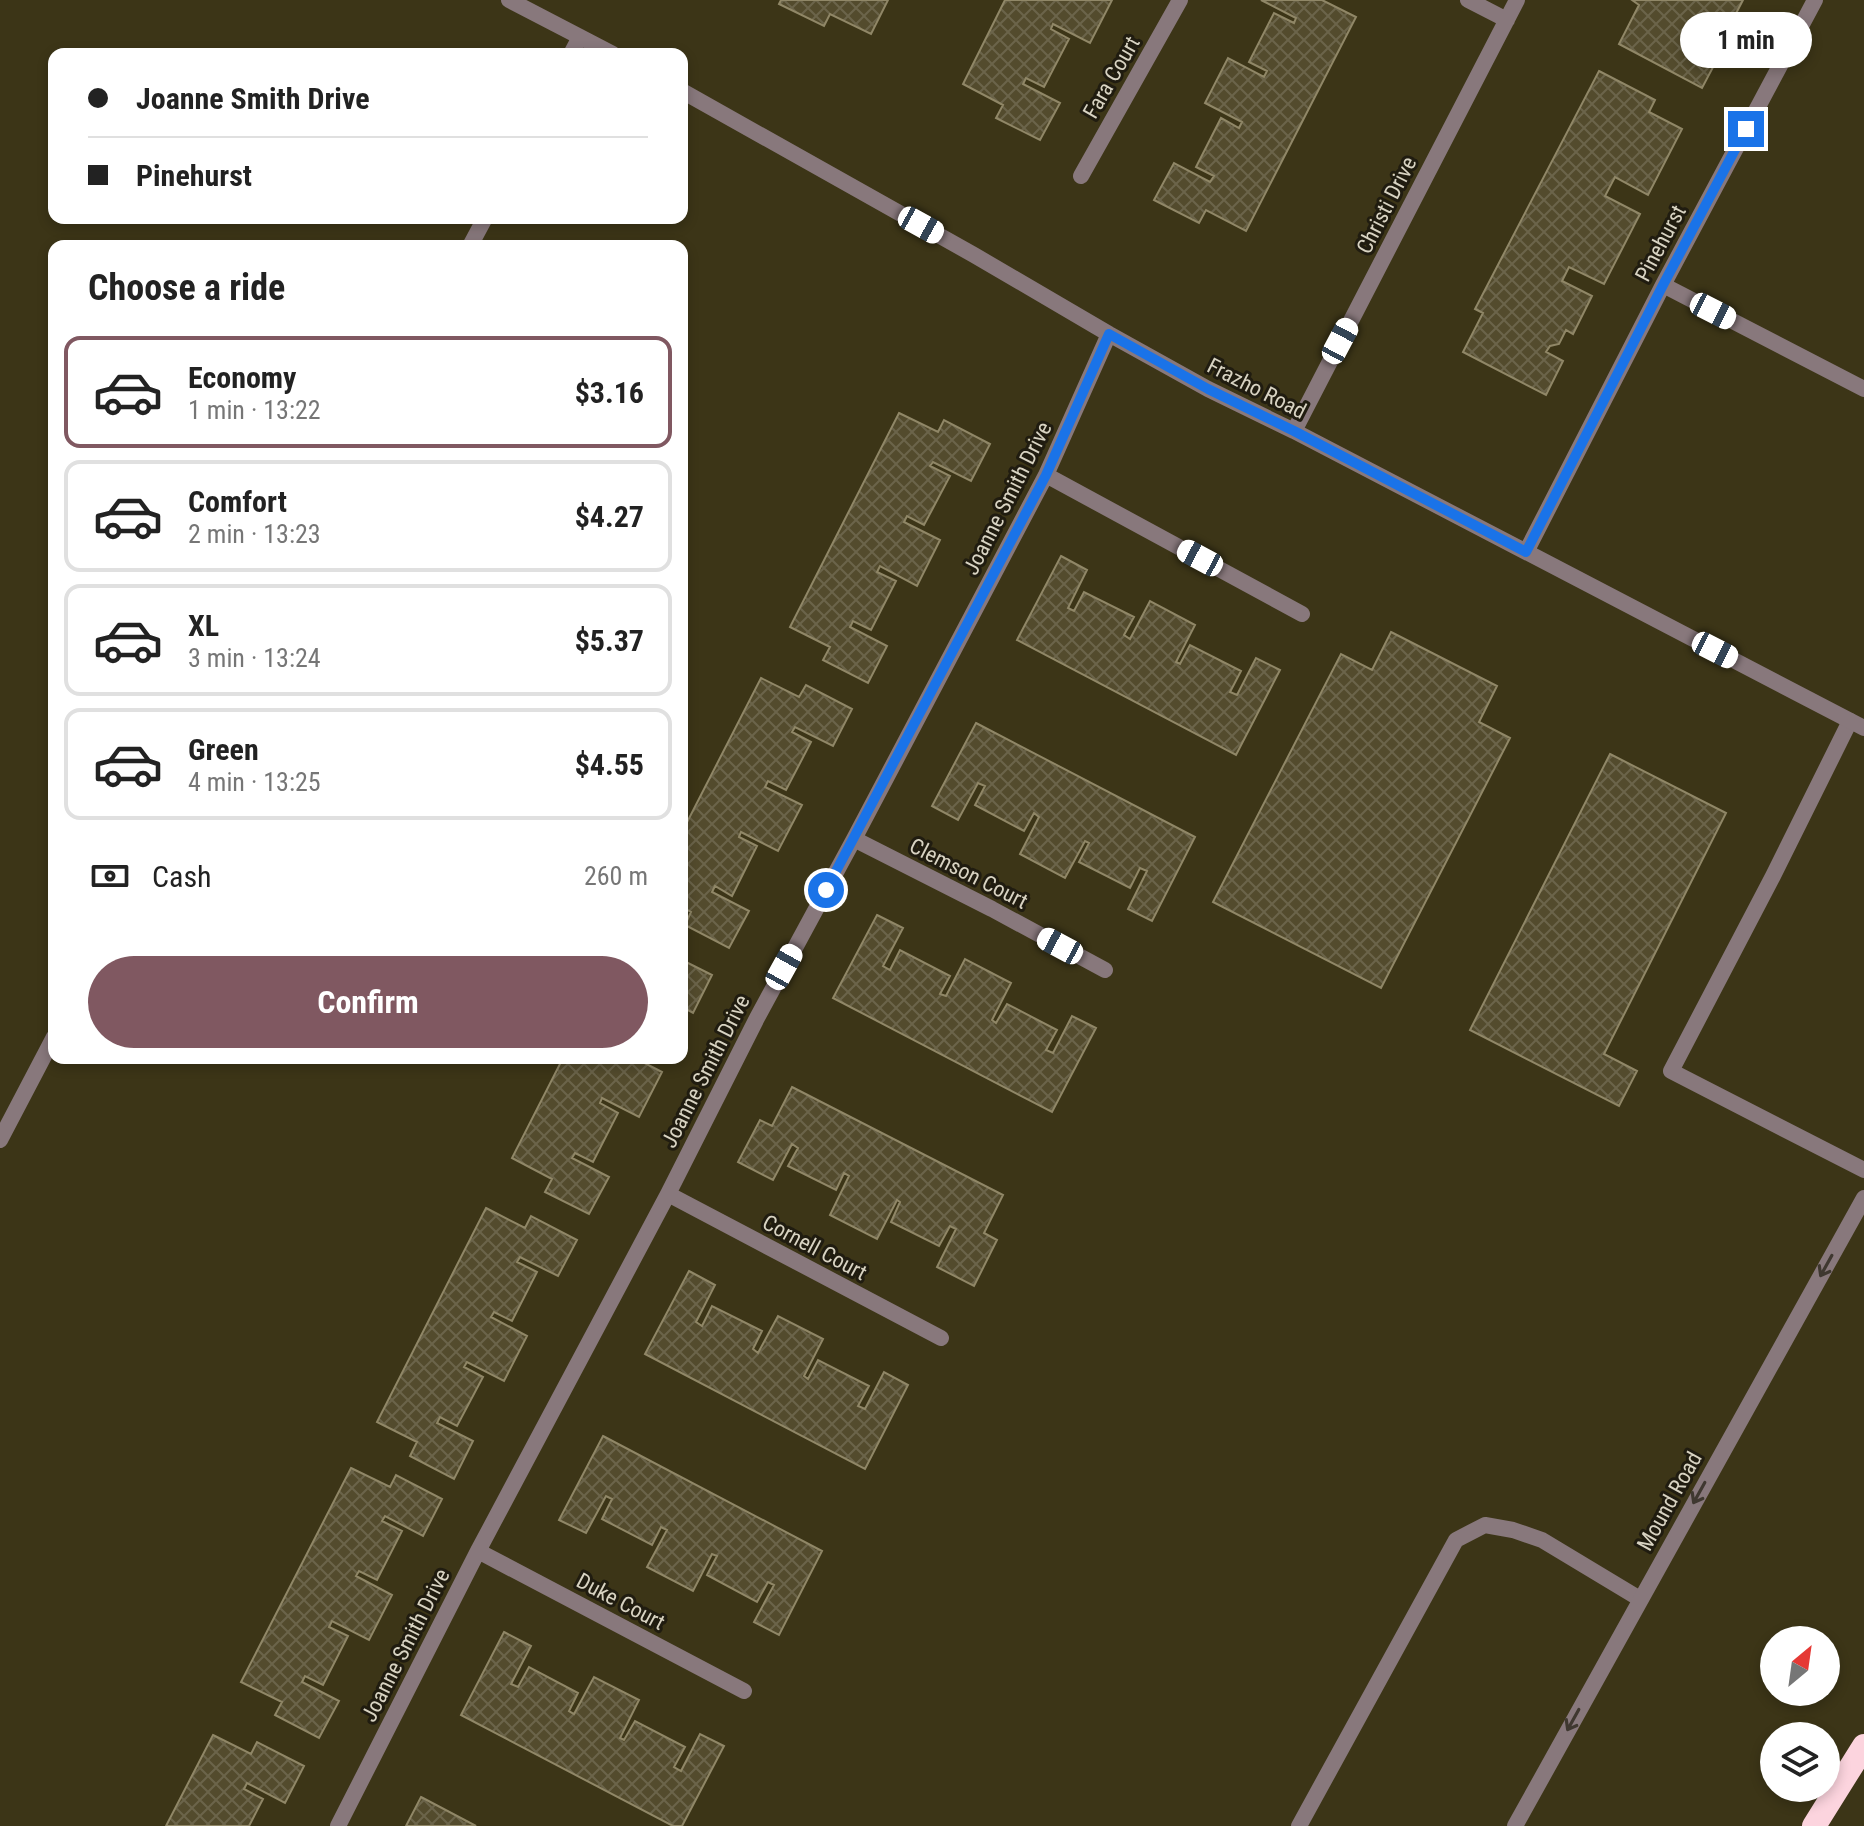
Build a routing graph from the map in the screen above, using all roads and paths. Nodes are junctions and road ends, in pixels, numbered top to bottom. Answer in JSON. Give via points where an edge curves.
{"nodes":[{"id":1,"x":509,"y":0,"type":"edge"},
{"id":2,"x":1180,"y":0,"type":"edge"},
{"id":3,"x":1468,"y":0,"type":"edge"},
{"id":4,"x":1517,"y":0,"type":"edge"},
{"id":5,"x":1815,"y":0,"type":"edge"},
{"id":6,"x":1507,"y":20,"type":"junction"},
{"id":7,"x":580,"y":37,"type":"junction"},
{"id":8,"x":574,"y":48,"type":"edge"},
{"id":9,"x":601,"y":48,"type":"edge"},
{"id":10,"x":688,"y":94,"type":"edge"},
{"id":11,"x":1081,"y":176,"type":"dead end"},
{"id":12,"x":1663,"y":285,"type":"junction"},
{"id":13,"x":1109,"y":334,"type":"junction"},
{"id":14,"x":1864,"y":389,"type":"edge"},
{"id":15,"x":1294,"y":431,"type":"junction"},
{"id":16,"x":1046,"y":475,"type":"junction"},
{"id":17,"x":1526,"y":552,"type":"junction"},
{"id":18,"x":1302,"y":614,"type":"dead end"},
{"id":19,"x":1857,"y":724,"type":"edge"},
{"id":20,"x":854,"y":839,"type":"junction"},
{"id":21,"x":1105,"y":970,"type":"dead end"},
{"id":22,"x":48,"y":1048,"type":"edge"},
{"id":23,"x":0,"y":1140,"type":"edge"},
{"id":24,"x":1864,"y":1170,"type":"edge"},
{"id":25,"x":668,"y":1194,"type":"junction"},
{"id":26,"x":1864,"y":1198,"type":"edge"},
{"id":27,"x":941,"y":1338,"type":"dead end"},
{"id":28,"x":478,"y":1551,"type":"junction"},
{"id":29,"x":1640,"y":1599,"type":"junction"},
{"id":30,"x":744,"y":1691,"type":"dead end"},
{"id":31,"x":1864,"y":1746,"type":"edge"},
{"id":32,"x":338,"y":1826,"type":"edge"},
{"id":33,"x":1299,"y":1826,"type":"edge"},
{"id":34,"x":1515,"y":1826,"type":"edge"},
{"id":35,"x":1814,"y":1826,"type":"edge"}],
"edges":[{"from":1,"to":7,"type":"street"},
{"from":2,"to":11,"type":"street","name":"Fara Court"},
{"from":3,"to":6,"type":"street"},
{"from":4,"to":6,"type":"street","name":"Christi Drive"},
{"from":5,"to":12,"type":"street","name":"Pinehurst"},
{"from":6,"to":15,"type":"street","name":"Christi Drive"},
{"from":7,"to":8,"type":"street"},
{"from":7,"to":9,"type":"street"},
{"from":10,"to":13,"type":"street","name":"Frazho Road"},
{"from":12,"to":14,"type":"street"},
{"from":12,"to":17,"type":"street","name":"Pinehurst"},
{"from":13,"to":15,"type":"street","name":"Frazho Road"},
{"from":13,"to":16,"type":"street","name":"Joanne Smith Drive"},
{"from":15,"to":17,"type":"street","name":"Frazho Road"},
{"from":16,"to":18,"type":"street"},
{"from":16,"to":20,"type":"street","name":"Joanne Smith Drive"},
{"from":17,"to":19,"type":"street","name":"Frazho Road"},
{"from":19,"to":24,"type":"street","via":[[1671,1071]]},
{"from":20,"to":21,"type":"street","name":"Clemson Court"},
{"from":20,"to":25,"type":"street","name":"Joanne Smith Drive"},
{"from":22,"to":23,"type":"street"},
{"from":25,"to":27,"type":"street","name":"Cornell Court"},
{"from":25,"to":28,"type":"street","name":"Joanne Smith Drive"},
{"from":26,"to":29,"type":"street","name":"Mound Road","one_way":true},
{"from":28,"to":30,"type":"street","name":"Duke Court"},
{"from":28,"to":32,"type":"street","name":"Joanne Smith Drive"},
{"from":29,"to":33,"type":"street","via":[[1542,1540],[1513,1530],[1485,1525],[1456,1540]]},
{"from":29,"to":34,"type":"street","name":"Mound Road","one_way":true},
{"from":31,"to":35,"type":"highway"}]}
